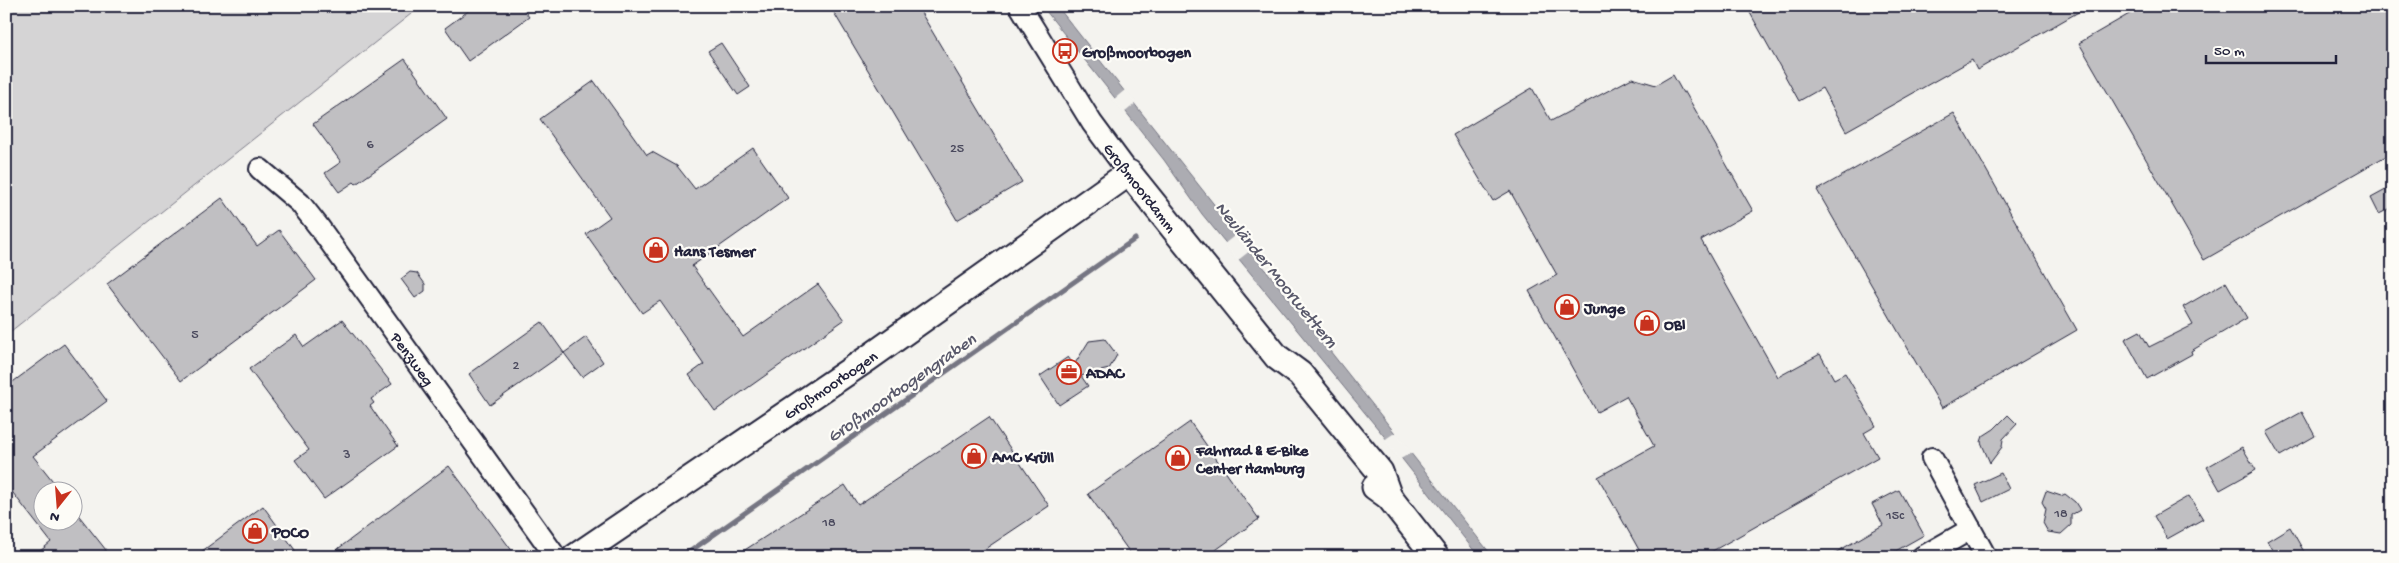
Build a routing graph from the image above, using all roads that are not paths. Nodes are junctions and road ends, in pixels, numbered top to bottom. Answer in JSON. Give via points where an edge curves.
{"nodes":[{"id":1,"x":1020,"y":6,"type":"edge"},
{"id":2,"x":260,"y":169,"type":"dead end"},
{"id":3,"x":1129,"y":173,"type":"junction"},
{"id":4,"x":1277,"y":357,"type":"junction"},
{"id":5,"x":1345,"y":456,"type":"junction"},
{"id":6,"x":1932,"y":458,"type":"dead end"},
{"id":7,"x":1372,"y":462,"type":"junction"},
{"id":8,"x":1389,"y":497,"type":"junction"},
{"id":9,"x":1971,"y":529,"type":"junction"},
{"id":10,"x":556,"y":557,"type":"edge"},
{"id":11,"x":576,"y":557,"type":"edge"},
{"id":12,"x":1436,"y":557,"type":"edge"},
{"id":13,"x":1922,"y":557,"type":"edge"},
{"id":14,"x":1986,"y":557,"type":"edge"}],
"edges":[{"from":1,"to":3,"type":"street","name":"Großmoordamm","via":[[1092,123]]},
{"from":2,"to":10,"type":"street","name":"Penzweg","via":[[300,203],[320,226]]},
{"from":3,"to":4,"type":"main road","name":"Großmoordamm"},
{"from":3,"to":11,"type":"main road","name":"Großmoorbogen","via":[[876,353]]},
{"from":4,"to":5,"type":"main road","name":"Großmoordamm","via":[[1288,384]]},
{"from":4,"to":7,"type":"main road","name":"Großmoordamm","via":[[1300,374]]},
{"from":5,"to":7,"type":"main road"},
{"from":5,"to":8,"type":"main road","name":"Großmoordamm","via":[[1365,480]]},
{"from":6,"to":9,"type":"street"},
{"from":7,"to":8,"type":"main road","name":"Großmoordamm","via":[[1380,472]]},
{"from":8,"to":12,"type":"main road","name":"Großmoordamm"},
{"from":9,"to":13,"type":"street"},
{"from":9,"to":14,"type":"street"}]}
